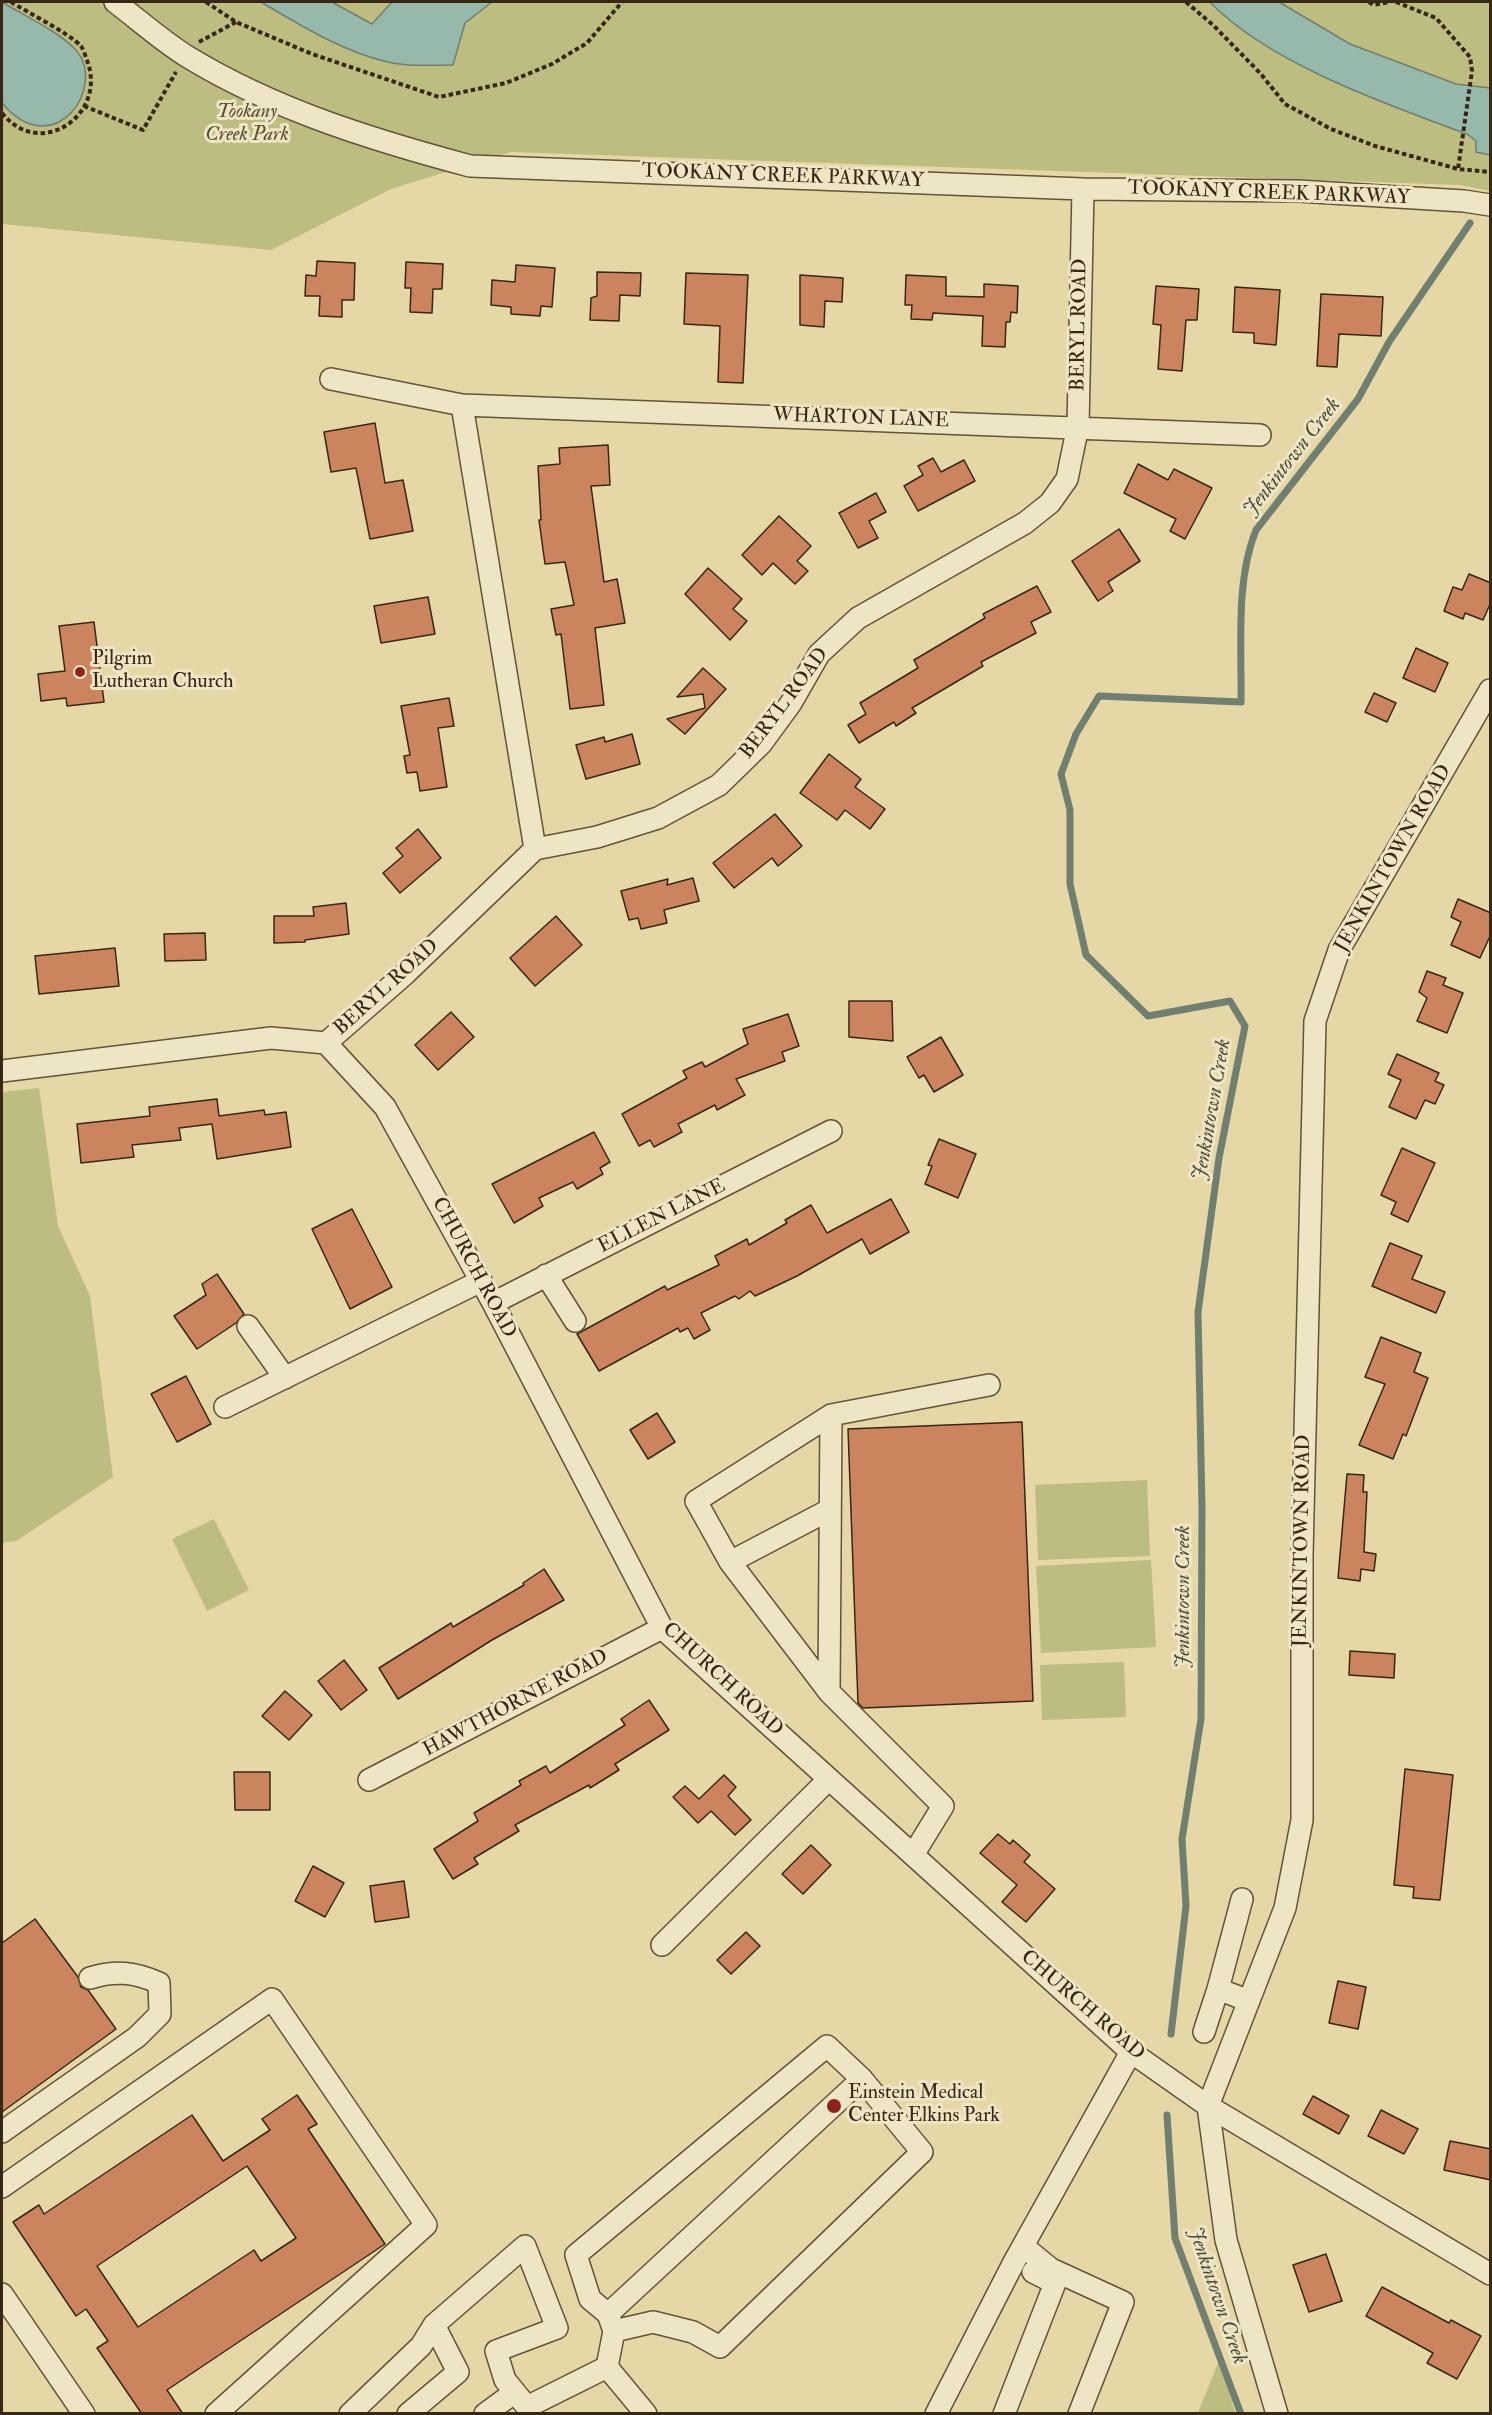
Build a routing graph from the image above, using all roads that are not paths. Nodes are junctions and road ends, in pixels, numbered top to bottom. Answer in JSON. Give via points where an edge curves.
{"nodes":[{"id":1,"x":115,"y":2,"type":"edge"},
{"id":2,"x":1083,"y":189,"type":"junction"},
{"id":3,"x":1491,"y":205,"type":"edge"},
{"id":4,"x":331,"y":379,"type":"dead end"},
{"id":5,"x":462,"y":405,"type":"junction"},
{"id":6,"x":1078,"y":426,"type":"junction"},
{"id":7,"x":1260,"y":435,"type":"dead end"},
{"id":8,"x":1490,"y":694,"type":"edge"},
{"id":9,"x":535,"y":849,"type":"junction"},
{"id":10,"x":326,"y":1043,"type":"junction"},
{"id":11,"x":2,"y":1071,"type":"edge"},
{"id":12,"x":831,"y":1131,"type":"dead end"},
{"id":13,"x":546,"y":1275,"type":"junction"},
{"id":14,"x":481,"y":1281,"type":"junction"},
{"id":15,"x":493,"y":1303,"type":"junction"},
{"id":16,"x":575,"y":1320,"type":"dead end"},
{"id":17,"x":248,"y":1326,"type":"dead end"},
{"id":18,"x":285,"y":1378,"type":"junction"},
{"id":19,"x":989,"y":1385,"type":"dead end"},
{"id":20,"x":225,"y":1407,"type":"dead end"},
{"id":21,"x":831,"y":1415,"type":"junction"},
{"id":22,"x":829,"y":1510,"type":"junction"},
{"id":23,"x":730,"y":1562,"type":"junction"},
{"id":24,"x":662,"y":1628,"type":"junction"},
{"id":25,"x":829,"y":1692,"type":"junction"},
{"id":26,"x":829,"y":1779,"type":"junction"},
{"id":27,"x":369,"y":1780,"type":"dead end"},
{"id":28,"x":913,"y":1855,"type":"junction"},
{"id":29,"x":1242,"y":1899,"type":"dead end"},
{"id":30,"x":662,"y":1945,"type":"dead end"},
{"id":31,"x":90,"y":1978,"type":"dead end"},
{"id":32,"x":1218,"y":1989,"type":"junction"},
{"id":33,"x":1249,"y":2001,"type":"junction"},
{"id":34,"x":1204,"y":2032,"type":"dead end"},
{"id":35,"x":1131,"y":2052,"type":"junction"},
{"id":36,"x":862,"y":2079,"type":"junction"},
{"id":37,"x":1208,"y":2106,"type":"junction"},
{"id":38,"x":2,"y":2132,"type":"edge"},
{"id":39,"x":2,"y":2187,"type":"edge"},
{"id":40,"x":1019,"y":2255,"type":"junction"},
{"id":41,"x":1491,"y":2274,"type":"edge"},
{"id":42,"x":2,"y":2294,"type":"edge"},
{"id":43,"x":611,"y":2322,"type":"junction"},
{"id":44,"x":434,"y":2325,"type":"junction"},
{"id":45,"x":607,"y":2367,"type":"junction"},
{"id":46,"x":524,"y":2404,"type":"edge"},
{"id":47,"x":84,"y":2414,"type":"edge"},
{"id":48,"x":216,"y":2414,"type":"edge"},
{"id":49,"x":350,"y":2414,"type":"edge"},
{"id":50,"x":408,"y":2414,"type":"edge"},
{"id":51,"x":485,"y":2414,"type":"edge"},
{"id":52,"x":646,"y":2414,"type":"edge"},
{"id":53,"x":936,"y":2414,"type":"edge"},
{"id":54,"x":1004,"y":2414,"type":"edge"},
{"id":55,"x":1079,"y":2414,"type":"edge"},
{"id":56,"x":1277,"y":2414,"type":"edge"}],
"edges":[{"from":1,"to":2,"type":"street","name":"TOOKANY CREEK PARKWAY","via":[[186,56],[246,90],[386,144],[470,166]]},
{"from":2,"to":3,"type":"street","name":"TOOKANY CREEK PARKWAY","via":[[1298,190]]},
{"from":2,"to":6,"type":"street","name":"BERYL ROAD"},
{"from":4,"to":5,"type":"street","name":"WHARTON LANE"},
{"from":5,"to":6,"type":"street","name":"WHARTON LANE"},
{"from":5,"to":9,"type":"street"},
{"from":6,"to":7,"type":"street","name":"WHARTON LANE"},
{"from":6,"to":9,"type":"street","name":"BERYL ROAD","via":[[1067,479],[1050,503],[1025,523],[858,618],[819,654],[791,703],[761,744],[719,785],[658,818],[597,837]]},
{"from":8,"to":33,"type":"street","name":"JENKINTOWN ROAD","via":[[1339,950],[1315,1021],[1302,1542],[1302,1820],[1286,1908]]},
{"from":9,"to":10,"type":"street","name":"BERYL ROAD","via":[[405,974]]},
{"from":10,"to":11,"type":"street","via":[[271,1038]]},
{"from":10,"to":14,"type":"street","name":"CHURCH ROAD","via":[[386,1107]]},
{"from":12,"to":13,"type":"street","name":"ELLEN LANE"},
{"from":13,"to":15,"type":"street","name":"ELLEN LANE"},
{"from":13,"to":16,"type":"street"},
{"from":14,"to":15,"type":"street","name":"CHURCH ROAD"},
{"from":14,"to":18,"type":"street"},
{"from":15,"to":24,"type":"street","name":"CHURCH ROAD"},
{"from":17,"to":18,"type":"street"},
{"from":18,"to":20,"type":"street"},
{"from":19,"to":21,"type":"street"},
{"from":21,"to":22,"type":"street"},
{"from":21,"to":23,"type":"street","via":[[696,1501]]},
{"from":22,"to":23,"type":"street"},
{"from":22,"to":25,"type":"street"},
{"from":23,"to":25,"type":"street"},
{"from":24,"to":26,"type":"street","name":"CHURCH ROAD"},
{"from":24,"to":27,"type":"street","name":"HAWTHORNE ROAD"},
{"from":25,"to":28,"type":"street","via":[[943,1806]]},
{"from":26,"to":28,"type":"street","name":"CHURCH ROAD"},
{"from":26,"to":30,"type":"street"},
{"from":28,"to":35,"type":"street","name":"CHURCH ROAD"},
{"from":29,"to":32,"type":"street"},
{"from":31,"to":38,"type":"street","via":[[108,1972],[140,1974],[159,1983],[160,2014],[137,2037]]},
{"from":32,"to":33,"type":"street"},
{"from":32,"to":34,"type":"street"},
{"from":33,"to":37,"type":"street","name":"JENKINTOWN ROAD"},
{"from":35,"to":37,"type":"street","name":"CHURCH ROAD"},
{"from":35,"to":40,"type":"street"},
{"from":36,"to":43,"type":"street"},
{"from":36,"to":43,"type":"street","via":[[827,2046],[576,2255],[590,2299]]},
{"from":36,"to":43,"type":"street","via":[[922,2152],[720,2347],[693,2332],[653,2322]]},
{"from":37,"to":41,"type":"street","name":"CHURCH ROAD"},
{"from":37,"to":56,"type":"street","name":"JENKINTOWN ROAD","via":[[1226,2240]]},
{"from":39,"to":48,"type":"street","via":[[272,1999],[426,2225]]},
{"from":40,"to":53,"type":"street"},
{"from":40,"to":54,"type":"street","via":[[1055,2283]]},
{"from":40,"to":55,"type":"street","via":[[1123,2302]]},
{"from":42,"to":47,"type":"street"},
{"from":43,"to":45,"type":"street"},
{"from":44,"to":46,"type":"street","via":[[525,2246],[557,2328],[496,2351],[505,2380]]},
{"from":44,"to":49,"type":"street","via":[[421,2346]]},
{"from":44,"to":50,"type":"street","via":[[458,2372]]},
{"from":45,"to":46,"type":"street"},
{"from":45,"to":52,"type":"street"},
{"from":46,"to":51,"type":"street"}]}
